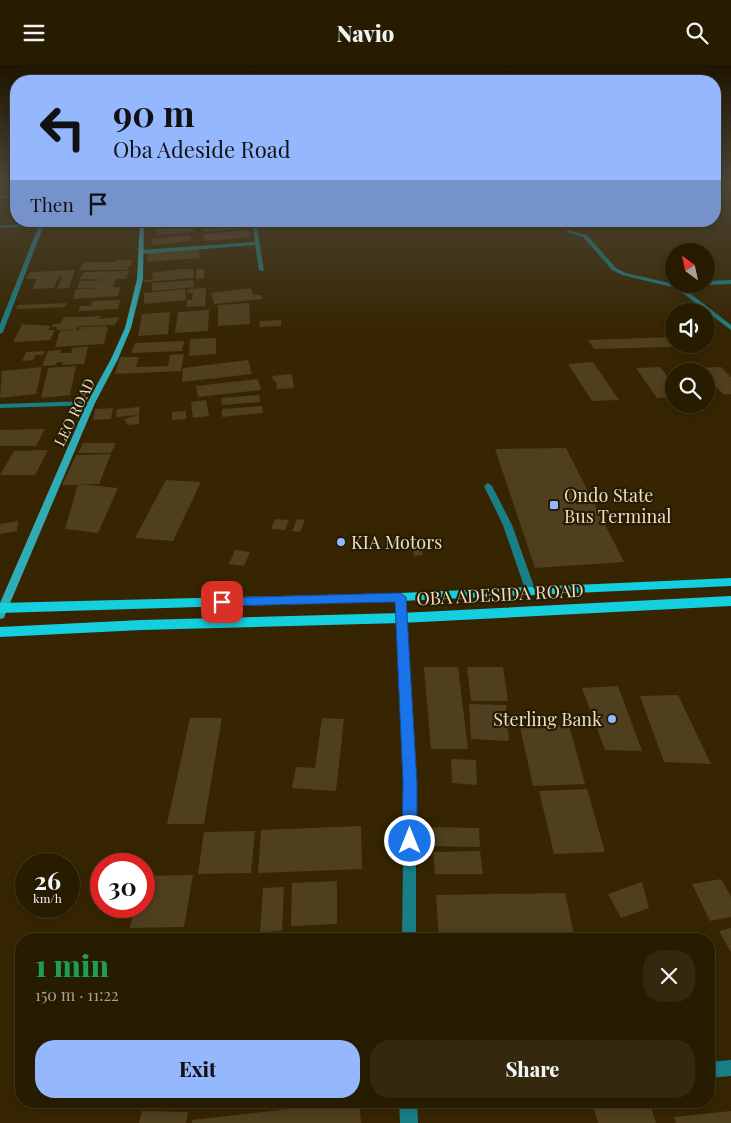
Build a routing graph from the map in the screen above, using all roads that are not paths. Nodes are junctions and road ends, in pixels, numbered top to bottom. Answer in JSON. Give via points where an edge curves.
{"nodes":[{"id":1,"x":38,"y":232,"type":"edge"},
{"id":2,"x":142,"y":232,"type":"edge"},
{"id":3,"x":255,"y":232,"type":"edge"},
{"id":4,"x":573,"y":232,"type":"edge"},
{"id":5,"x":256,"y":243,"type":"junction"},
{"id":6,"x":141,"y":252,"type":"junction"},
{"id":7,"x":262,"y":270,"type":"dead end"},
{"id":8,"x":731,"y":282,"type":"edge"},
{"id":9,"x":715,"y":283,"type":"edge"},
{"id":10,"x":665,"y":284,"type":"edge"},
{"id":11,"x":686,"y":293,"type":"edge"},
{"id":12,"x":731,"y":328,"type":"edge"},
{"id":13,"x":0,"y":332,"type":"edge"},
{"id":14,"x":91,"y":403,"type":"junction"},
{"id":15,"x":0,"y":406,"type":"edge"},
{"id":16,"x":488,"y":486,"type":"dead end"},
{"id":17,"x":731,"y":582,"type":"edge"},
{"id":18,"x":531,"y":592,"type":"junction"},
{"id":19,"x":400,"y":597,"type":"junction"},
{"id":20,"x":731,"y":601,"type":"edge"},
{"id":21,"x":1,"y":611,"type":"edge"},
{"id":22,"x":401,"y":618,"type":"junction"},
{"id":23,"x":0,"y":632,"type":"edge"},
{"id":24,"x":409,"y":933,"type":"edge"},
{"id":25,"x":731,"y":1068,"type":"edge"},
{"id":26,"x":715,"y":1069,"type":"edge"},
{"id":27,"x":408,"y":1108,"type":"edge"},
{"id":28,"x":409,"y":1123,"type":"edge"}],
"edges":[{"from":1,"to":13,"type":"street"},
{"from":2,"to":6,"type":"street","name":"LEO ROAD"},
{"from":3,"to":5,"type":"street"},
{"from":4,"to":10,"type":"street","via":[[585,236],[614,269]]},
{"from":5,"to":6,"type":"street"},
{"from":5,"to":7,"type":"street"},
{"from":6,"to":14,"type":"street","name":"LEO ROAD","via":[[140,279],[131,313],[109,373]]},
{"from":8,"to":9,"type":"street"},
{"from":11,"to":12,"type":"street"},
{"from":14,"to":15,"type":"street"},
{"from":14,"to":21,"type":"street","name":"LEO ROAD"},
{"from":16,"to":18,"type":"street","via":[[512,536]]},
{"from":17,"to":18,"type":"main road"},
{"from":18,"to":19,"type":"main road"},
{"from":19,"to":21,"type":"main road"},
{"from":19,"to":22,"type":"street"},
{"from":20,"to":22,"type":"main road","name":"OBA ADESIDA ROAD"},
{"from":22,"to":23,"type":"main road","name":"OBA ADESIDA ROAD"},
{"from":22,"to":24,"type":"street","via":[[410,783]]},
{"from":25,"to":26,"type":"street"},
{"from":27,"to":28,"type":"street"}]}
